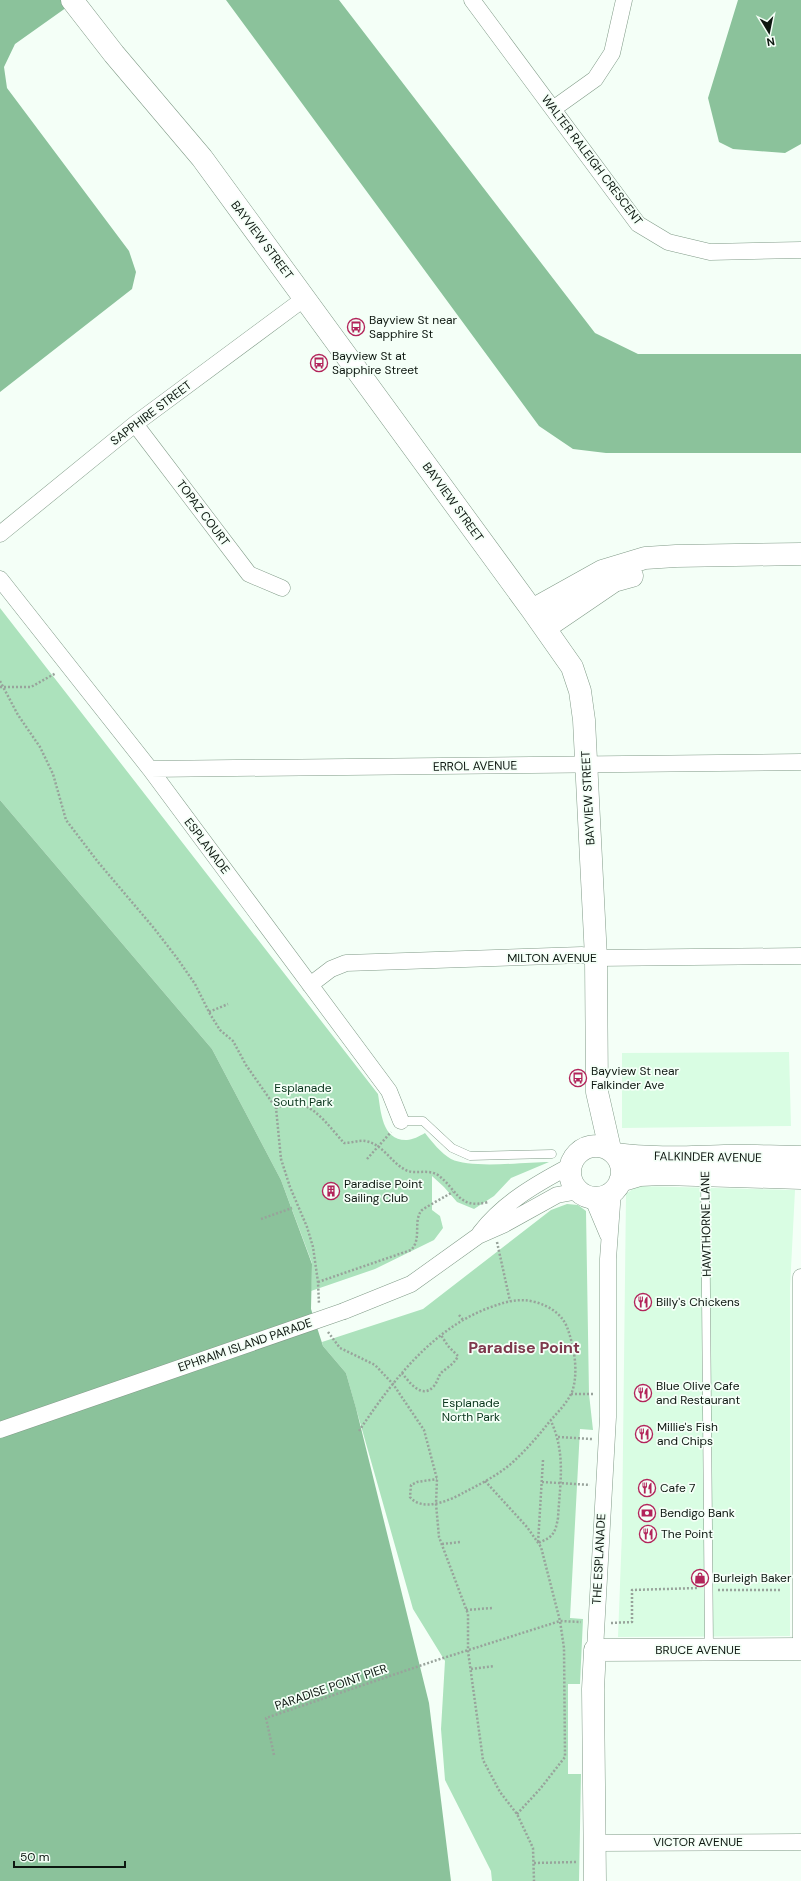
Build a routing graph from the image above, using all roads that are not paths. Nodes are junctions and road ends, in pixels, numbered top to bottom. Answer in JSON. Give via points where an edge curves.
{"nodes":[{"id":1,"x":472,"y":0,"type":"edge"},
{"id":2,"x":624,"y":0,"type":"edge"},
{"id":3,"x":76,"y":5,"type":"edge"},
{"id":4,"x":553,"y":109,"type":"junction"},
{"id":5,"x":801,"y":250,"type":"edge"},
{"id":6,"x":305,"y":298,"type":"junction"},
{"id":7,"x":136,"y":424,"type":"junction"},
{"id":8,"x":0,"y":534,"type":"edge"},
{"id":9,"x":801,"y":554,"type":"edge"},
{"id":10,"x":801,"y":569,"type":"edge"},
{"id":11,"x":0,"y":579,"type":"edge"},
{"id":12,"x":282,"y":588,"type":"dead end"},
{"id":13,"x":532,"y":610,"type":"junction"},
{"id":14,"x":545,"y":628,"type":"junction"},
{"id":15,"x":801,"y":762,"type":"edge"},
{"id":16,"x":586,"y":764,"type":"junction"},
{"id":17,"x":150,"y":769,"type":"junction"},
{"id":18,"x":801,"y":956,"type":"edge"},
{"id":19,"x":596,"y":958,"type":"junction"},
{"id":20,"x":310,"y":985,"type":"junction"},
{"id":21,"x":598,"y":1092,"type":"junction"},
{"id":22,"x":400,"y":1121,"type":"joint"},
{"id":23,"x":584,"y":1149,"type":"junction"},
{"id":24,"x":613,"y":1152,"type":"junction"},
{"id":25,"x":552,"y":1154,"type":"dead end"},
{"id":26,"x":801,"y":1158,"type":"edge"},
{"id":27,"x":570,"y":1166,"type":"junction"},
{"id":28,"x":705,"y":1166,"type":"junction"},
{"id":29,"x":801,"y":1178,"type":"edge"},
{"id":30,"x":617,"y":1186,"type":"junction"},
{"id":31,"x":585,"y":1194,"type":"junction"},
{"id":32,"x":478,"y":1236,"type":"junction"},
{"id":33,"x":608,"y":1236,"type":"junction"},
{"id":34,"x":801,"y":1277,"type":"edge"},
{"id":35,"x":0,"y":1430,"type":"edge"},
{"id":36,"x":801,"y":1615,"type":"edge"},
{"id":37,"x":801,"y":1638,"type":"edge"},
{"id":38,"x":801,"y":1649,"type":"edge"},
{"id":39,"x":595,"y":1650,"type":"junction"},
{"id":40,"x":709,"y":1651,"type":"junction"},
{"id":41,"x":801,"y":1842,"type":"edge"},
{"id":42,"x":595,"y":1862,"type":"edge"}],
"edges":[{"from":1,"to":4,"type":"street","name":"WALTER RALEIGH CRESCENT"},
{"from":2,"to":4,"type":"street","via":[[612,53],[595,79]]},
{"from":3,"to":6,"type":"street","name":"BAYVIEW STREET","via":[[202,158]]},
{"from":4,"to":5,"type":"street","name":"WALTER RALEIGH CRESCENT","via":[[638,224],[668,242],[710,252]]},
{"from":6,"to":7,"type":"street","name":"SAPPHIRE STREET"},
{"from":6,"to":13,"type":"street","name":"BAYVIEW STREET"},
{"from":7,"to":8,"type":"street","name":"SAPPHIRE STREET"},
{"from":7,"to":12,"type":"street","name":"TOPAZ COURT","via":[[249,574]]},
{"from":9,"to":13,"type":"street","via":[[645,558],[602,571]]},
{"from":10,"to":14,"type":"street","via":[[670,570],[642,573],[614,581]]},
{"from":11,"to":17,"type":"street","name":"ESPLANADE"},
{"from":13,"to":14,"type":"street","name":"BAYVIEW STREET"},
{"from":14,"to":16,"type":"street","name":"BAYVIEW STREET","via":[[568,660],[577,680],[583,709]]},
{"from":15,"to":16,"type":"street","name":"ERROL AVENUE"},
{"from":16,"to":17,"type":"street","name":"ERROL AVENUE"},
{"from":16,"to":19,"type":"street","name":"BAYVIEW STREET"},
{"from":17,"to":20,"type":"street","name":"ESPLANADE"},
{"from":18,"to":19,"type":"street","name":"MILTON AVENUE"},
{"from":19,"to":20,"type":"street","name":"MILTON AVENUE","via":[[582,956],[346,963],[331,969]]},
{"from":19,"to":21,"type":"street","name":"BAYVIEW STREET"},
{"from":20,"to":22,"type":"street","name":"ESPLANADE","via":[[389,1092]]},
{"from":21,"to":23,"type":"street","name":"BAYVIEW STREET"},
{"from":21,"to":24,"type":"street","name":"BAYVIEW STREET"},
{"from":22,"to":25,"type":"lane","via":[[423,1121],[452,1148],[470,1156]]},
{"from":23,"to":24,"type":"street","via":[[594,1146]]},
{"from":23,"to":27,"type":"street"},
{"from":24,"to":28,"type":"street","name":"FALKINDER AVENUE"},
{"from":24,"to":30,"type":"street","via":[[621,1166]]},
{"from":26,"to":28,"type":"street","name":"FALKINDER AVENUE","via":[[724,1156]]},
{"from":27,"to":31,"type":"street","via":[[572,1180]]},
{"from":27,"to":32,"type":"street","name":"EPHRAIM ISLAND PARADE","via":[[529,1188],[490,1220]]},
{"from":28,"to":29,"type":"street","name":"FALKINDER AVENUE"},
{"from":28,"to":30,"type":"street","name":"FALKINDER AVENUE","via":[[649,1174]]},
{"from":28,"to":40,"type":"lane","name":"HAWTHORNE LANE"},
{"from":30,"to":31,"type":"street","via":[[599,1197]]},
{"from":30,"to":33,"type":"street","name":"THE ESPLANADE"},
{"from":31,"to":32,"type":"street","name":"EPHRAIM ISLAND PARADE","via":[[557,1195]]},
{"from":31,"to":33,"type":"street","name":"THE ESPLANADE"},
{"from":32,"to":35,"type":"street","name":"EPHRAIM ISLAND PARADE","bridge":true,"via":[[411,1284],[344,1310]]},
{"from":33,"to":39,"type":"street","name":"THE ESPLANADE","via":[[608,1394]]},
{"from":34,"to":36,"type":"street"},
{"from":36,"to":37,"type":"street"},
{"from":38,"to":40,"type":"street","name":"BRUCE AVENUE"},
{"from":39,"to":40,"type":"street","name":"BRUCE AVENUE"},
{"from":39,"to":42,"type":"street","name":"THE ESPLANADE"},
{"from":41,"to":42,"type":"street","name":"VICTOR AVENUE"}]}
